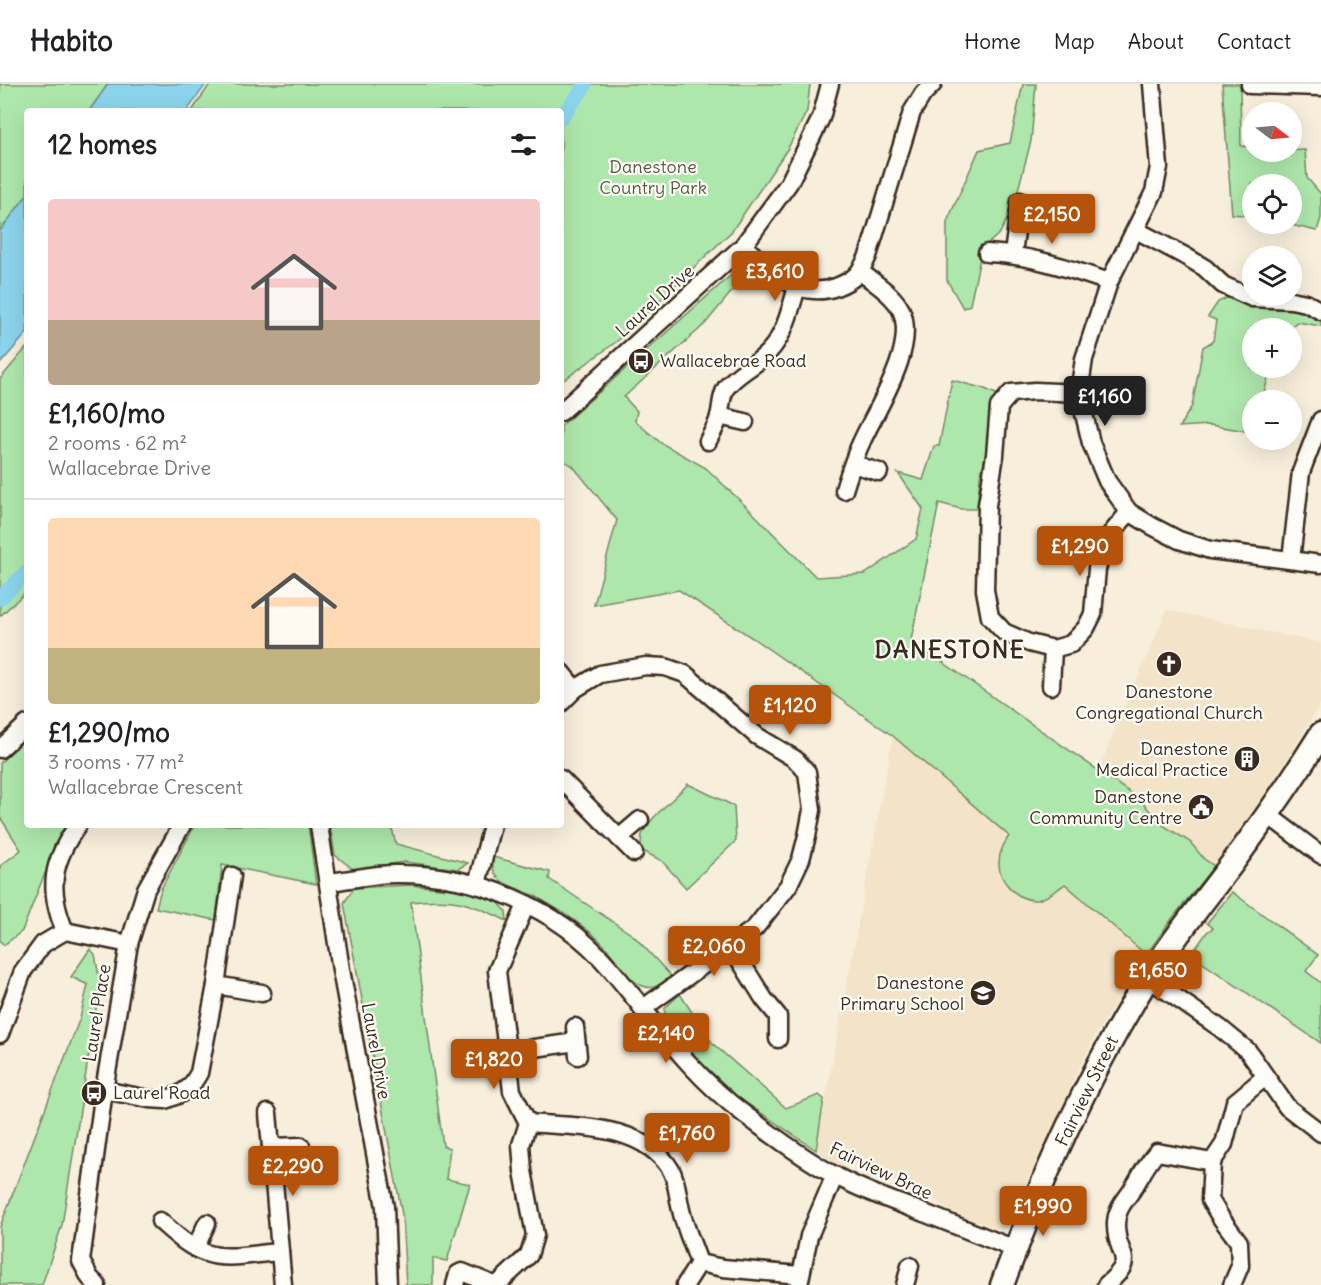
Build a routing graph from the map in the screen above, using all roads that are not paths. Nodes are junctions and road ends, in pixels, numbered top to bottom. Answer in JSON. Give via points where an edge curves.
{"nodes":[{"id":1,"x":830,"y":84,"type":"edge"},
{"id":2,"x":933,"y":84,"type":"edge"},
{"id":3,"x":1152,"y":84,"type":"edge"},
{"id":4,"x":1250,"y":85,"type":"edge"},
{"id":5,"x":1290,"y":85,"type":"edge"},
{"id":6,"x":1321,"y":87,"type":"edge"},
{"id":7,"x":1020,"y":201,"type":"dead end"},
{"id":8,"x":1136,"y":230,"type":"junction"},
{"id":9,"x":743,"y":246,"type":"junction"},
{"id":10,"x":987,"y":253,"type":"dead end"},
{"id":11,"x":1013,"y":254,"type":"junction"},
{"id":12,"x":861,"y":272,"type":"junction"},
{"id":13,"x":1109,"y":282,"type":"junction"},
{"id":14,"x":796,"y":288,"type":"junction"},
{"id":15,"x":1321,"y":311,"type":"edge"},
{"id":16,"x":1080,"y":393,"type":"junction"},
{"id":17,"x":564,"y":408,"type":"edge"},
{"id":18,"x":719,"y":416,"type":"junction"},
{"id":19,"x":1321,"y":420,"type":"edge"},
{"id":20,"x":745,"y":422,"type":"dead end"},
{"id":21,"x":708,"y":441,"type":"dead end"},
{"id":22,"x":853,"y":464,"type":"junction"},
{"id":23,"x":879,"y":472,"type":"dead end"},
{"id":24,"x":844,"y":490,"type":"dead end"},
{"id":25,"x":1129,"y":512,"type":"junction"},
{"id":26,"x":1291,"y":560,"type":"junction"},
{"id":27,"x":1321,"y":564,"type":"edge"},
{"id":28,"x":1053,"y":649,"type":"junction"},
{"id":29,"x":564,"y":676,"type":"edge"},
{"id":30,"x":1051,"y":686,"type":"dead end"},
{"id":31,"x":575,"y":689,"type":"junction"},
{"id":32,"x":564,"y":699,"type":"edge"},
{"id":33,"x":24,"y":727,"type":"edge"},
{"id":34,"x":1321,"y":734,"type":"edge"},
{"id":35,"x":0,"y":749,"type":"edge"},
{"id":36,"x":564,"y":782,"type":"edge"},
{"id":37,"x":1267,"y":814,"type":"junction"},
{"id":38,"x":640,"y":820,"type":"dead end"},
{"id":39,"x":76,"y":828,"type":"edge"},
{"id":40,"x":180,"y":828,"type":"edge"},
{"id":41,"x":319,"y":828,"type":"edge"},
{"id":42,"x":491,"y":828,"type":"edge"},
{"id":43,"x":620,"y":838,"type":"junction"},
{"id":44,"x":634,"y":852,"type":"dead end"},
{"id":45,"x":1321,"y":855,"type":"edge"},
{"id":46,"x":232,"y":876,"type":"dead end"},
{"id":47,"x":328,"y":882,"type":"junction"},
{"id":48,"x":477,"y":884,"type":"junction"},
{"id":49,"x":526,"y":905,"type":"junction"},
{"id":50,"x":65,"y":931,"type":"junction"},
{"id":51,"x":129,"y":944,"type":"junction"},
{"id":52,"x":731,"y":946,"type":"junction"},
{"id":53,"x":1148,"y":978,"type":"junction"},
{"id":54,"x":216,"y":985,"type":"junction"},
{"id":55,"x":262,"y":993,"type":"dead end"},
{"id":56,"x":642,"y":1009,"type":"junction"},
{"id":57,"x":0,"y":1034,"type":"edge"},
{"id":58,"x":778,"y":1039,"type":"dead end"},
{"id":59,"x":576,"y":1042,"type":"dead end"},
{"id":60,"x":507,"y":1052,"type":"junction"},
{"id":61,"x":1265,"y":1077,"type":"junction"},
{"id":62,"x":104,"y":1090,"type":"junction"},
{"id":63,"x":268,"y":1113,"type":"dead end"},
{"id":64,"x":528,"y":1123,"type":"junction"},
{"id":65,"x":1321,"y":1133,"type":"edge"},
{"id":66,"x":301,"y":1146,"type":"dead end"},
{"id":67,"x":271,"y":1147,"type":"junction"},
{"id":68,"x":1212,"y":1162,"type":"junction"},
{"id":69,"x":835,"y":1175,"type":"junction"},
{"id":70,"x":160,"y":1221,"type":"dead end"},
{"id":71,"x":207,"y":1223,"type":"dead end"},
{"id":72,"x":196,"y":1247,"type":"junction"},
{"id":73,"x":1015,"y":1249,"type":"junction"},
{"id":74,"x":280,"y":1252,"type":"junction"},
{"id":75,"x":699,"y":1263,"type":"junction"},
{"id":76,"x":910,"y":1266,"type":"dead end"},
{"id":77,"x":800,"y":1280,"type":"edge"},
{"id":78,"x":97,"y":1285,"type":"edge"},
{"id":79,"x":283,"y":1285,"type":"edge"},
{"id":80,"x":388,"y":1285,"type":"edge"},
{"id":81,"x":455,"y":1285,"type":"edge"},
{"id":82,"x":495,"y":1285,"type":"edge"},
{"id":83,"x":685,"y":1285,"type":"edge"},
{"id":84,"x":905,"y":1285,"type":"edge"},
{"id":85,"x":1002,"y":1285,"type":"edge"},
{"id":86,"x":1106,"y":1285,"type":"edge"},
{"id":87,"x":1232,"y":1285,"type":"edge"}],
"edges":[{"from":1,"to":9,"type":"street","name":"Laurel Drive","via":[[821,118],[789,183]]},
{"from":2,"to":12,"type":"street","via":[[912,112]]},
{"from":3,"to":8,"type":"street","via":[[1158,167],[1154,192]]},
{"from":4,"to":5,"type":"street"},
{"from":5,"to":6,"type":"street"},
{"from":7,"to":11,"type":"street"},
{"from":8,"to":13,"type":"street"},
{"from":8,"to":15,"type":"street","via":[[1185,255],[1223,285],[1252,298],[1291,300]]},
{"from":9,"to":14,"type":"street"},
{"from":9,"to":17,"type":"street","name":"Laurel Drive"},
{"from":10,"to":11,"type":"street"},
{"from":11,"to":13,"type":"street"},
{"from":12,"to":14,"type":"street","via":[[827,290]]},
{"from":12,"to":22,"type":"street","via":[[901,310],[905,335],[892,381]]},
{"from":13,"to":16,"type":"street","via":[[1084,359]]},
{"from":14,"to":18,"type":"street","via":[[786,326],[776,344],[727,387]]},
{"from":16,"to":25,"type":"street","via":[[1091,443],[1107,481]]},
{"from":16,"to":28,"type":"street","via":[[1011,393],[999,407],[987,506],[985,590],[990,617],[1004,632]]},
{"from":18,"to":20,"type":"street"},
{"from":18,"to":21,"type":"street"},
{"from":19,"to":26,"type":"street","via":[[1301,472]]},
{"from":22,"to":23,"type":"street"},
{"from":22,"to":24,"type":"street"},
{"from":25,"to":26,"type":"street","via":[[1179,540],[1210,550]]},
{"from":25,"to":28,"type":"street","via":[[1105,541],[1097,569],[1093,614],[1086,628],[1071,644]]},
{"from":26,"to":27,"type":"street"},
{"from":28,"to":30,"type":"street"},
{"from":29,"to":31,"type":"street"},
{"from":31,"to":32,"type":"street"},
{"from":31,"to":52,"type":"street","via":[[600,674],[646,666],[685,674],[757,736],[795,759],[807,772],[812,810],[801,859],[769,912]]},
{"from":33,"to":35,"type":"street"},
{"from":34,"to":37,"type":"street","name":"Fairview Street"},
{"from":36,"to":43,"type":"street"},
{"from":37,"to":45,"type":"street"},
{"from":37,"to":53,"type":"street","name":"Fairview Street"},
{"from":38,"to":43,"type":"street"},
{"from":39,"to":50,"type":"street","via":[[57,861],[53,886]]},
{"from":40,"to":51,"type":"street","name":"Laurel Place","via":[[146,889]]},
{"from":41,"to":47,"type":"street","name":"Laurel Drive"},
{"from":42,"to":48,"type":"street"},
{"from":43,"to":44,"type":"street"},
{"from":46,"to":54,"type":"street"},
{"from":47,"to":48,"type":"street","name":"Fairview Brae","via":[[394,874]]},
{"from":47,"to":80,"type":"street","name":"Laurel Drive","via":[[385,1208]]},
{"from":48,"to":49,"type":"street","name":"Fairview Brae"},
{"from":49,"to":56,"type":"street","name":"Fairview Brae","via":[[572,933],[608,966]]},
{"from":49,"to":60,"type":"street","via":[[497,971]]},
{"from":50,"to":51,"type":"street"},
{"from":50,"to":57,"type":"street","via":[[43,944],[23,971]]},
{"from":51,"to":62,"type":"street","name":"Laurel Place"},
{"from":52,"to":56,"type":"street"},
{"from":52,"to":58,"type":"street","via":[[778,1016]]},
{"from":53,"to":61,"type":"street","via":[[1248,1051]]},
{"from":53,"to":73,"type":"street","name":"Fairview Street","via":[[1088,1082]]},
{"from":54,"to":55,"type":"street"},
{"from":54,"to":62,"type":"street","via":[[199,1073],[191,1086],[165,1100]]},
{"from":56,"to":69,"type":"street","name":"Fairview Brae","via":[[693,1070],[742,1113]]},
{"from":59,"to":60,"type":"street"},
{"from":60,"to":64,"type":"street","via":[[512,1091]]},
{"from":61,"to":65,"type":"street","via":[[1287,1107]]},
{"from":61,"to":68,"type":"street","via":[[1235,1102],[1224,1144]]},
{"from":62,"to":78,"type":"street","name":"Laurel Place","via":[[81,1261]]},
{"from":63,"to":67,"type":"street"},
{"from":64,"to":75,"type":"street","via":[[611,1131],[645,1142],[671,1171]]},
{"from":64,"to":82,"type":"street","via":[[521,1145],[535,1234],[529,1255]]},
{"from":66,"to":67,"type":"street"},
{"from":67,"to":74,"type":"street"},
{"from":68,"to":86,"type":"street","via":[[1157,1152],[1149,1161],[1119,1208],[1116,1224],[1124,1261],[1122,1271]]},
{"from":68,"to":87,"type":"street","via":[[1210,1200],[1239,1242],[1240,1266]]},
{"from":69,"to":73,"type":"street","name":"Fairview Brae"},
{"from":69,"to":77,"type":"street","via":[[809,1236]]},
{"from":70,"to":72,"type":"street"},
{"from":71,"to":72,"type":"street"},
{"from":72,"to":74,"type":"street","via":[[222,1256]]},
{"from":73,"to":85,"type":"street","name":"Fairview Street"},
{"from":74,"to":79,"type":"street"},
{"from":75,"to":77,"type":"street"},
{"from":75,"to":83,"type":"street"},
{"from":76,"to":84,"type":"street"},
{"from":81,"to":82,"type":"street","via":[[462,1272]]}]}
